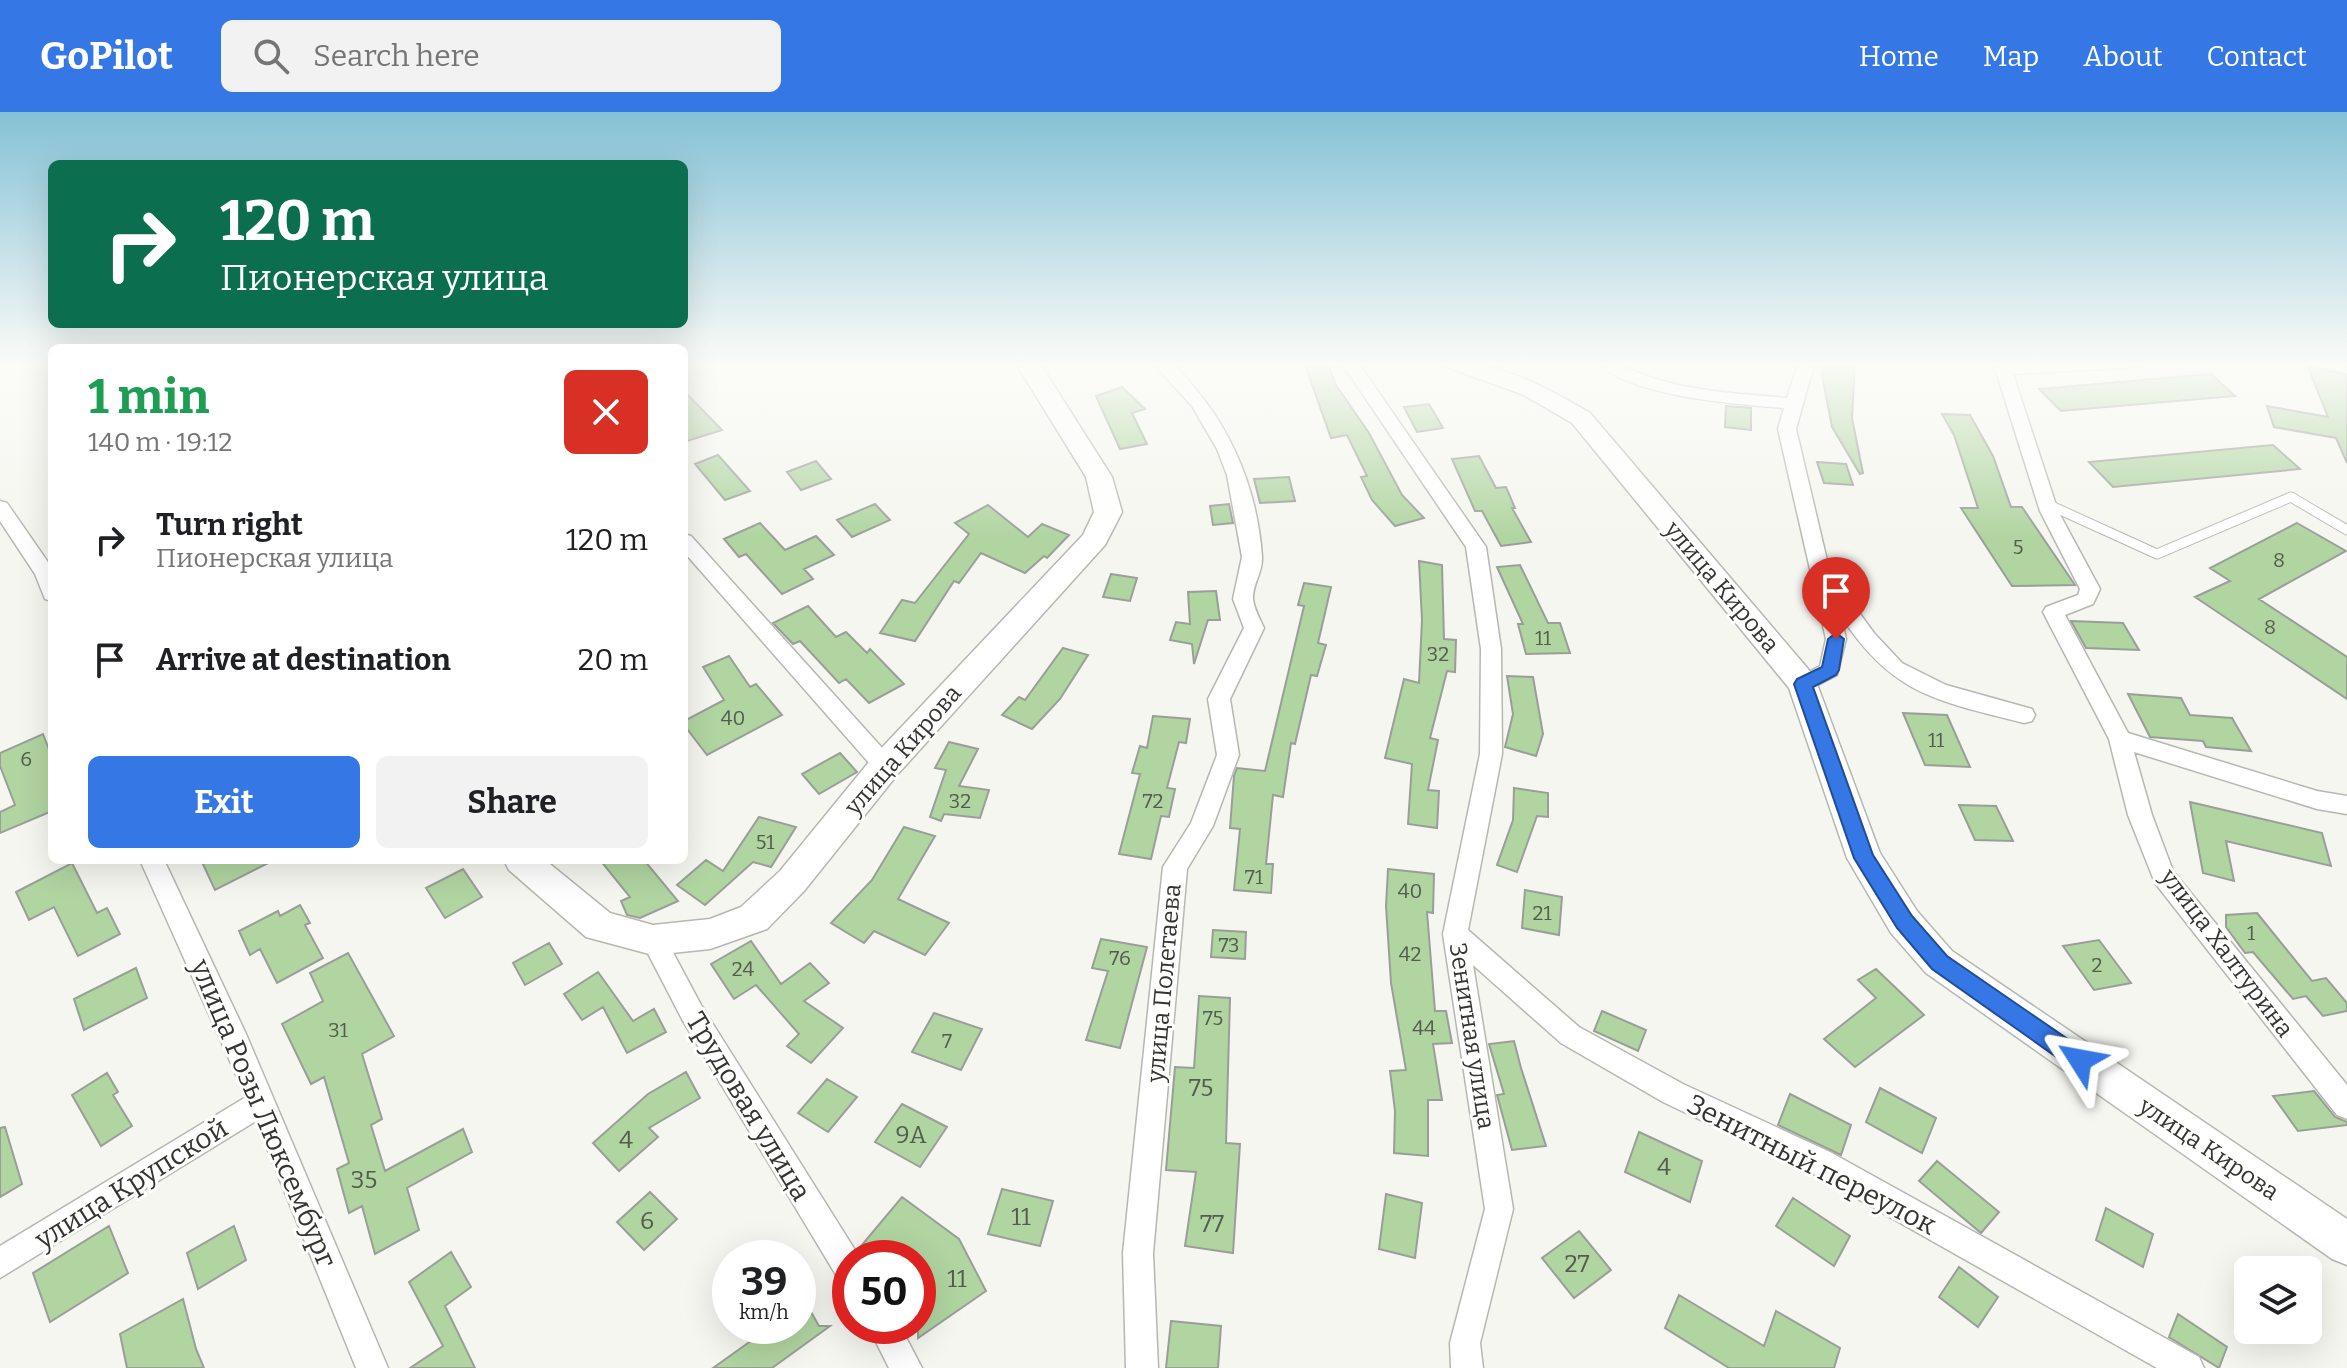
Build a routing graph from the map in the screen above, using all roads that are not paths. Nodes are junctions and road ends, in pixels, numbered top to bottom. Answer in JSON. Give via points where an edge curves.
{"nodes":[{"id":1,"x":1064,"y":421,"type":"edge"},
{"id":2,"x":1213,"y":421,"type":"edge"},
{"id":3,"x":1389,"y":421,"type":"edge"},
{"id":4,"x":1583,"y":421,"type":"edge"},
{"id":5,"x":1789,"y":421,"type":"edge"},
{"id":6,"x":2020,"y":421,"type":"edge"},
{"id":7,"x":2047,"y":504,"type":"junction"},
{"id":8,"x":0,"y":507,"type":"edge"},
{"id":9,"x":2347,"y":530,"type":"edge"},
{"id":10,"x":688,"y":544,"type":"edge"},
{"id":11,"x":1818,"y":566,"type":"junction"},
{"id":12,"x":48,"y":582,"type":"edge"},
{"id":13,"x":1803,"y":684,"type":"junction"},
{"id":14,"x":2024,"y":715,"type":"dead end"},
{"id":15,"x":2120,"y":739,"type":"junction"},
{"id":16,"x":885,"y":766,"type":"junction"},
{"id":17,"x":2347,"y":805,"type":"edge"},
{"id":18,"x":154,"y":864,"type":"edge"},
{"id":19,"x":526,"y":864,"type":"edge"},
{"id":20,"x":1455,"y":934,"type":"junction"},
{"id":21,"x":653,"y":940,"type":"junction"},
{"id":22,"x":261,"y":1103,"type":"junction"},
{"id":23,"x":2347,"y":1106,"type":"edge"},
{"id":24,"x":832,"y":1240,"type":"edge"},
{"id":25,"x":2347,"y":1244,"type":"edge"},
{"id":26,"x":0,"y":1263,"type":"edge"},
{"id":27,"x":893,"y":1344,"type":"edge"},
{"id":28,"x":372,"y":1368,"type":"edge"},
{"id":29,"x":906,"y":1368,"type":"edge"},
{"id":30,"x":1142,"y":1368,"type":"edge"},
{"id":31,"x":1467,"y":1368,"type":"edge"},
{"id":32,"x":2188,"y":1368,"type":"edge"}],
"edges":[{"from":1,"to":16,"type":"main road","name":"улица Кирова","via":[[1099,477],[1108,512],[1095,539]]},
{"from":2,"to":30,"type":"street","name":"улица Полетаева","via":[[1231,456],[1248,521],[1253,562],[1243,599],[1254,628],[1219,699],[1228,755],[1201,826],[1175,867],[1138,1253]]},
{"from":3,"to":20,"type":"street","name":"Зенитная улица","via":[[1476,547],[1491,649],[1491,754]]},
{"from":4,"to":13,"type":"main road","name":"улица Кирова"},
{"from":5,"to":11,"type":"street"},
{"from":6,"to":7,"type":"street"},
{"from":7,"to":9,"type":"lane","via":[[2157,554],[2291,497]]},
{"from":7,"to":15,"type":"street","name":"улица Халтурина","via":[[2090,589],[2086,599],[2053,612]]},
{"from":8,"to":12,"type":"street"},
{"from":10,"to":16,"type":"street"},
{"from":11,"to":13,"type":"street","via":[[1836,639],[1830,670]]},
{"from":11,"to":14,"type":"street","via":[[1896,669],[1953,696]]},
{"from":13,"to":25,"type":"main road","name":"улица Кирова","via":[[1864,858],[1904,922],[1939,962]]},
{"from":15,"to":17,"type":"street"},
{"from":15,"to":23,"type":"street","name":"улица Халтурина","via":[[2163,876]]},
{"from":16,"to":21,"type":"main road","name":"улица Кирова","via":[[792,881],[754,918],[710,934]]},
{"from":18,"to":22,"type":"street","name":"улица Розы Люксембург"},
{"from":19,"to":21,"type":"main road","name":"улица Кирова","via":[[599,926]]},
{"from":20,"to":31,"type":"street","name":"Зенитная улица","via":[[1499,1209],[1465,1343]]},
{"from":20,"to":32,"type":"street","name":"Зенитный переулок","via":[[1570,1035],[1673,1093],[1820,1162]]},
{"from":21,"to":24,"type":"street","name":"Трудовая улица","via":[[707,1039]]},
{"from":22,"to":26,"type":"street","name":"улица Крупской"},
{"from":22,"to":28,"type":"street","name":"улица Розы Люксембург"},
{"from":27,"to":29,"type":"street"}]}
